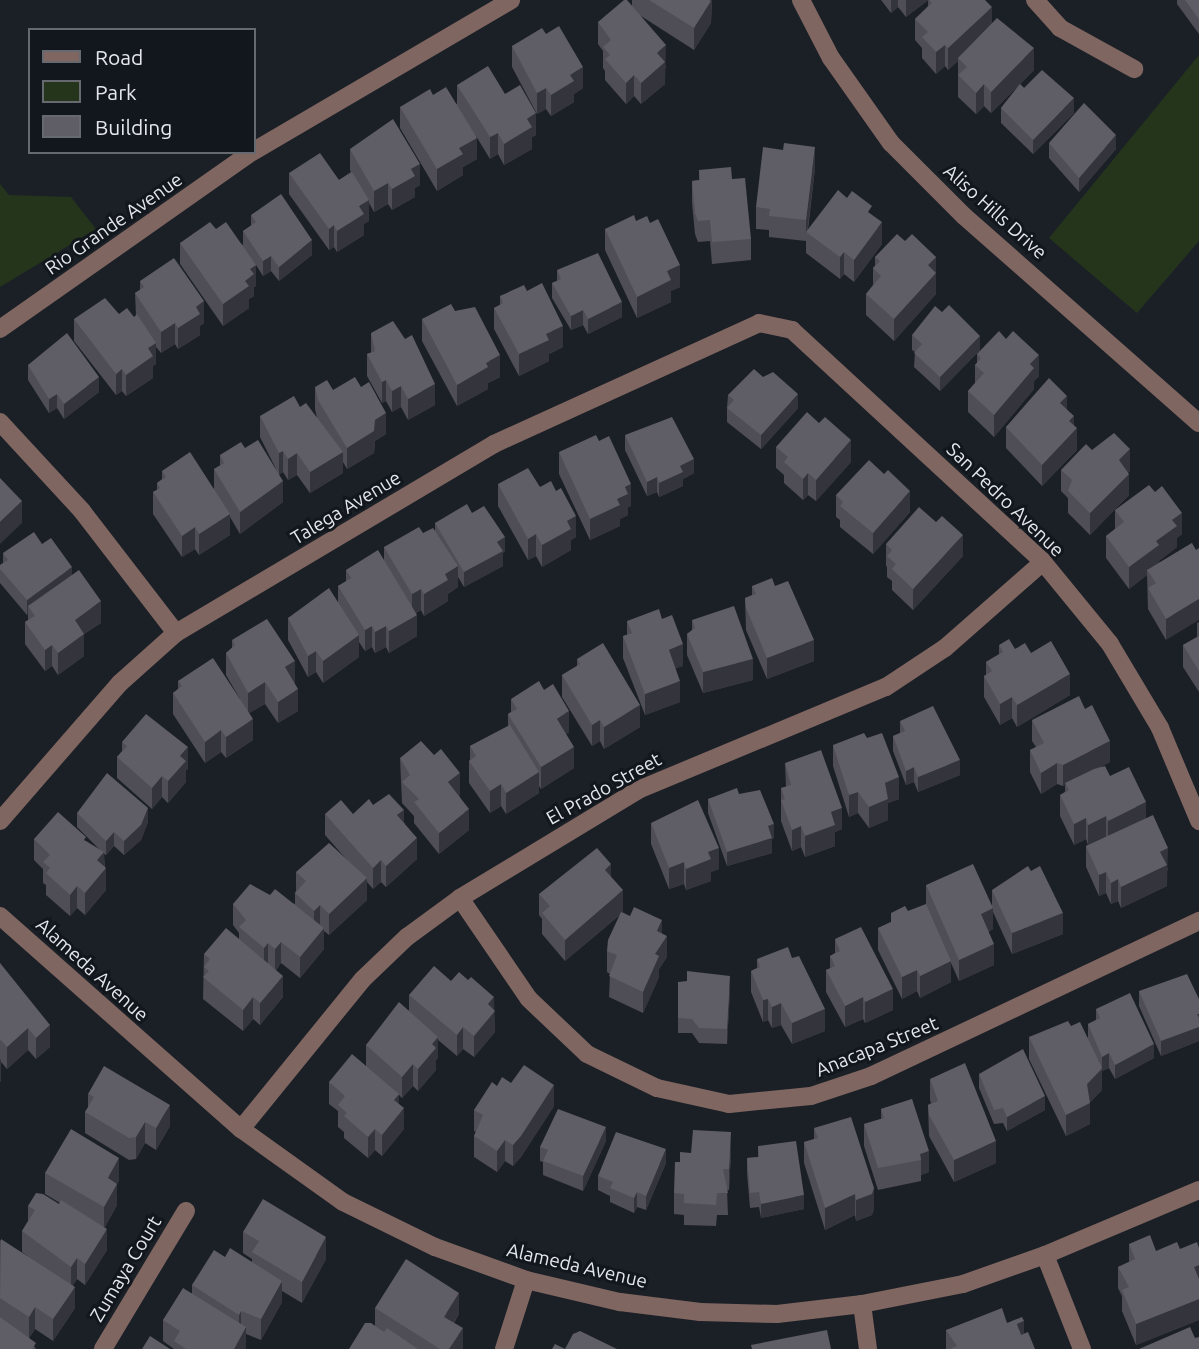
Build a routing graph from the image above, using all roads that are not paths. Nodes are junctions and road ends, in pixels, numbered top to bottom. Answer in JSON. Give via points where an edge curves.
{"nodes":[{"id":1,"x":511,"y":0,"type":"edge"},
{"id":2,"x":801,"y":0,"type":"edge"},
{"id":3,"x":1035,"y":0,"type":"edge"},
{"id":4,"x":1134,"y":69,"type":"dead end"},
{"id":5,"x":256,"y":150,"type":"edge"},
{"id":6,"x":250,"y":154,"type":"edge"},
{"id":7,"x":775,"y":324,"type":"joint"},
{"id":8,"x":0,"y":329,"type":"edge"},
{"id":9,"x":0,"y":422,"type":"edge"},
{"id":10,"x":1199,"y":423,"type":"edge"},
{"id":11,"x":1043,"y":562,"type":"junction"},
{"id":12,"x":176,"y":634,"type":"junction"},
{"id":13,"x":0,"y":821,"type":"edge"},
{"id":14,"x":1199,"y":821,"type":"edge"},
{"id":15,"x":460,"y":898,"type":"junction"},
{"id":16,"x":0,"y":916,"type":"edge"},
{"id":17,"x":1199,"y":921,"type":"edge"},
{"id":18,"x":241,"y":1129,"type":"junction"},
{"id":19,"x":1199,"y":1190,"type":"edge"},
{"id":20,"x":186,"y":1211,"type":"dead end"},
{"id":21,"x":1045,"y":1255,"type":"junction"},
{"id":22,"x":526,"y":1280,"type":"junction"},
{"id":23,"x":862,"y":1304,"type":"junction"},
{"id":24,"x":103,"y":1349,"type":"edge"},
{"id":25,"x":504,"y":1349,"type":"edge"},
{"id":26,"x":868,"y":1349,"type":"edge"},
{"id":27,"x":1082,"y":1349,"type":"edge"}],
"edges":[{"from":1,"to":5,"type":"street","name":"Rio Grande Avenue"},
{"from":2,"to":10,"type":"street","name":"Aliso Hills Drive","via":[[831,58],[891,143],[964,216]]},
{"from":3,"to":4,"type":"street","via":[[1060,28]]},
{"from":6,"to":8,"type":"street","name":"Rio Grande Avenue"},
{"from":7,"to":11,"type":"street","name":"San Pedro Avenue","via":[[798,336]]},
{"from":7,"to":12,"type":"street","name":"Talega Avenue","via":[[744,326],[494,444]]},
{"from":9,"to":12,"type":"street","via":[[82,511]]},
{"from":11,"to":14,"type":"street","name":"San Pedro Avenue","via":[[1110,644],[1160,728]]},
{"from":11,"to":15,"type":"street","name":"El Prado Street","via":[[945,648],[886,687],[638,790]]},
{"from":12,"to":13,"type":"street","name":"Talega Avenue","via":[[120,683]]},
{"from":15,"to":17,"type":"street","name":"Anacapa Street","via":[[529,999],[587,1054],[657,1088],[729,1104],[811,1096],[872,1076]]},
{"from":15,"to":18,"type":"street","name":"El Prado Street","via":[[407,937],[363,979]]},
{"from":16,"to":18,"type":"street","name":"Alameda Avenue"},
{"from":18,"to":22,"type":"street","name":"Alameda Avenue","via":[[343,1202],[435,1247]]},
{"from":19,"to":21,"type":"street","name":"Alameda Avenue"},
{"from":20,"to":24,"type":"street","name":"Zumaya Court"},
{"from":21,"to":23,"type":"street","name":"Alameda Avenue","via":[[963,1284]]},
{"from":21,"to":27,"type":"street"},
{"from":22,"to":23,"type":"street","name":"Alameda Avenue","via":[[620,1301],[700,1312],[776,1314]]},
{"from":22,"to":25,"type":"street"},
{"from":23,"to":26,"type":"street"}]}
